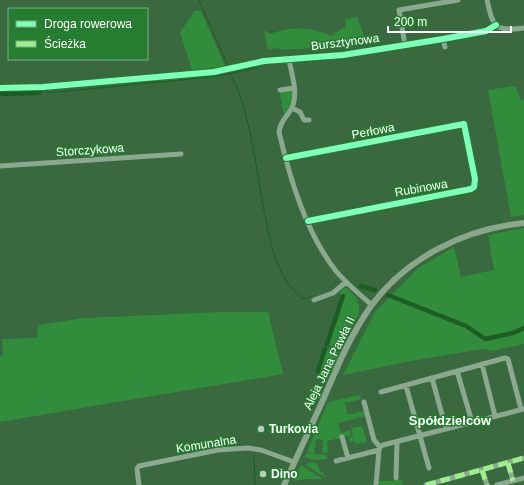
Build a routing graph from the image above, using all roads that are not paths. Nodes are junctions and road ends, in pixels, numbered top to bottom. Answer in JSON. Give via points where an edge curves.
{"nodes":[{"id":1,"x":458,"y":0,"type":"edge"},
{"id":2,"x":487,"y":0,"type":"edge"},
{"id":3,"x":496,"y":25,"type":"junction"},
{"id":4,"x":524,"y":28,"type":"edge"},
{"id":5,"x":443,"y":39,"type":"junction"},
{"id":6,"x":405,"y":45,"type":"junction"},
{"id":7,"x":445,"y":47,"type":"dead end"},
{"id":8,"x":289,"y":59,"type":"junction"},
{"id":9,"x":0,"y":88,"type":"edge"},
{"id":10,"x":294,"y":88,"type":"junction"},
{"id":11,"x":280,"y":90,"type":"dead end"},
{"id":12,"x":292,"y":108,"type":"junction"},
{"id":13,"x":309,"y":120,"type":"dead end"},
{"id":14,"x":464,"y":124,"type":"joint"},
{"id":15,"x":181,"y":154,"type":"dead end"},
{"id":16,"x":286,"y":158,"type":"junction"},
{"id":17,"x":0,"y":166,"type":"edge"},
{"id":18,"x":308,"y":220,"type":"junction"},
{"id":19,"x":524,"y":223,"type":"edge"},
{"id":20,"x":346,"y":282,"type":"junction"},
{"id":21,"x":314,"y":300,"type":"dead end"},
{"id":22,"x":372,"y":305,"type":"junction"},
{"id":23,"x":482,"y":364,"type":"junction"},
{"id":24,"x":457,"y":371,"type":"junction"},
{"id":25,"x":432,"y":378,"type":"junction"},
{"id":26,"x":406,"y":386,"type":"junction"},
{"id":27,"x":381,"y":392,"type":"dead end"},
{"id":28,"x":364,"y":402,"type":"dead end"},
{"id":29,"x":523,"y":409,"type":"edge"},
{"id":30,"x":495,"y":416,"type":"junction"},
{"id":31,"x":472,"y":422,"type":"junction"},
{"id":32,"x":446,"y":429,"type":"junction"},
{"id":33,"x":419,"y":436,"type":"junction"},
{"id":34,"x":342,"y":437,"type":"dead end"},
{"id":35,"x":397,"y":442,"type":"junction"},
{"id":36,"x":379,"y":448,"type":"junction"},
{"id":37,"x":348,"y":458,"type":"junction"},
{"id":38,"x":524,"y":458,"type":"edge"},
{"id":39,"x":336,"y":461,"type":"dead end"},
{"id":40,"x":294,"y":462,"type":"junction"},
{"id":41,"x":508,"y":463,"type":"junction"},
{"id":42,"x":429,"y":468,"type":"dead end"},
{"id":43,"x":482,"y":470,"type":"junction"},
{"id":44,"x":396,"y":478,"type":"dead end"},
{"id":45,"x":524,"y":478,"type":"edge"},
{"id":46,"x":513,"y":481,"type":"junction"},
{"id":47,"x":446,"y":482,"type":"edge"},
{"id":48,"x":139,"y":485,"type":"edge"},
{"id":49,"x":284,"y":485,"type":"edge"},
{"id":50,"x":376,"y":485,"type":"edge"},
{"id":51,"x":426,"y":485,"type":"edge"},
{"id":52,"x":487,"y":485,"type":"edge"},
{"id":53,"x":497,"y":485,"type":"edge"}],
"edges":[{"from":1,"to":6,"type":"street","via":[[399,10]]},
{"from":2,"to":3,"type":"street","via":[[492,20]]},
{"from":3,"to":4,"type":"street","via":[[505,30]]},
{"from":3,"to":5,"type":"street","name":"Bursztynowa","via":[[486,32]]},
{"from":5,"to":6,"type":"street","name":"Bursztynowa"},
{"from":5,"to":7,"type":"street"},
{"from":6,"to":8,"type":"street","name":"Bursztynowa","via":[[343,55]]},
{"from":8,"to":9,"type":"street","name":"Bursztynowa","via":[[264,61],[214,72],[43,87]]},
{"from":8,"to":10,"type":"street"},
{"from":10,"to":11,"type":"street"},
{"from":10,"to":12,"type":"street"},
{"from":12,"to":13,"type":"street","via":[[300,112],[304,120]]},
{"from":12,"to":16,"type":"street","via":[[280,127]]},
{"from":14,"to":16,"type":"street","name":"Perłowa"},
{"from":14,"to":18,"type":"street","name":"Rubinowa","via":[[475,179],[474,187],[471,189]]},
{"from":15,"to":17,"type":"street","name":"Storczykowa"},
{"from":16,"to":18,"type":"street","via":[[297,196]]},
{"from":18,"to":20,"type":"street","via":[[325,255]]},
{"from":19,"to":22,"type":"main road","name":"Aleja Jana Pawła II","via":[[482,231],[441,247],[407,269]]},
{"from":20,"to":21,"type":"street","via":[[333,293]]},
{"from":20,"to":22,"type":"street"},
{"from":22,"to":40,"type":"main road","name":"Aleja Jana Pawła II","via":[[350,341]]},
{"from":23,"to":24,"type":"street"},
{"from":23,"to":29,"type":"street","via":[[505,358],[508,360]]},
{"from":23,"to":30,"type":"street"},
{"from":24,"to":25,"type":"street"},
{"from":24,"to":31,"type":"street"},
{"from":25,"to":26,"type":"street"},
{"from":25,"to":32,"type":"street"},
{"from":26,"to":27,"type":"street"},
{"from":26,"to":33,"type":"street"},
{"from":28,"to":36,"type":"street","via":[[374,440]]},
{"from":29,"to":30,"type":"street"},
{"from":30,"to":31,"type":"street"},
{"from":31,"to":32,"type":"street"},
{"from":32,"to":33,"type":"street"},
{"from":33,"to":35,"type":"street"},
{"from":33,"to":42,"type":"street"},
{"from":34,"to":37,"type":"street"},
{"from":35,"to":36,"type":"street"},
{"from":35,"to":44,"type":"street"},
{"from":36,"to":37,"type":"street"},
{"from":36,"to":50,"type":"street"},
{"from":37,"to":39,"type":"street"},
{"from":38,"to":41,"type":"street"},
{"from":40,"to":48,"type":"street","name":"Komunalna","via":[[255,449],[218,450],[139,466]]},
{"from":40,"to":49,"type":"main road","name":"Aleja Jana Pawła II"},
{"from":41,"to":43,"type":"street"},
{"from":41,"to":46,"type":"street"},
{"from":43,"to":47,"type":"street"},
{"from":43,"to":52,"type":"street"},
{"from":45,"to":46,"type":"street"},
{"from":46,"to":53,"type":"street"},
{"from":47,"to":51,"type":"street"}]}
